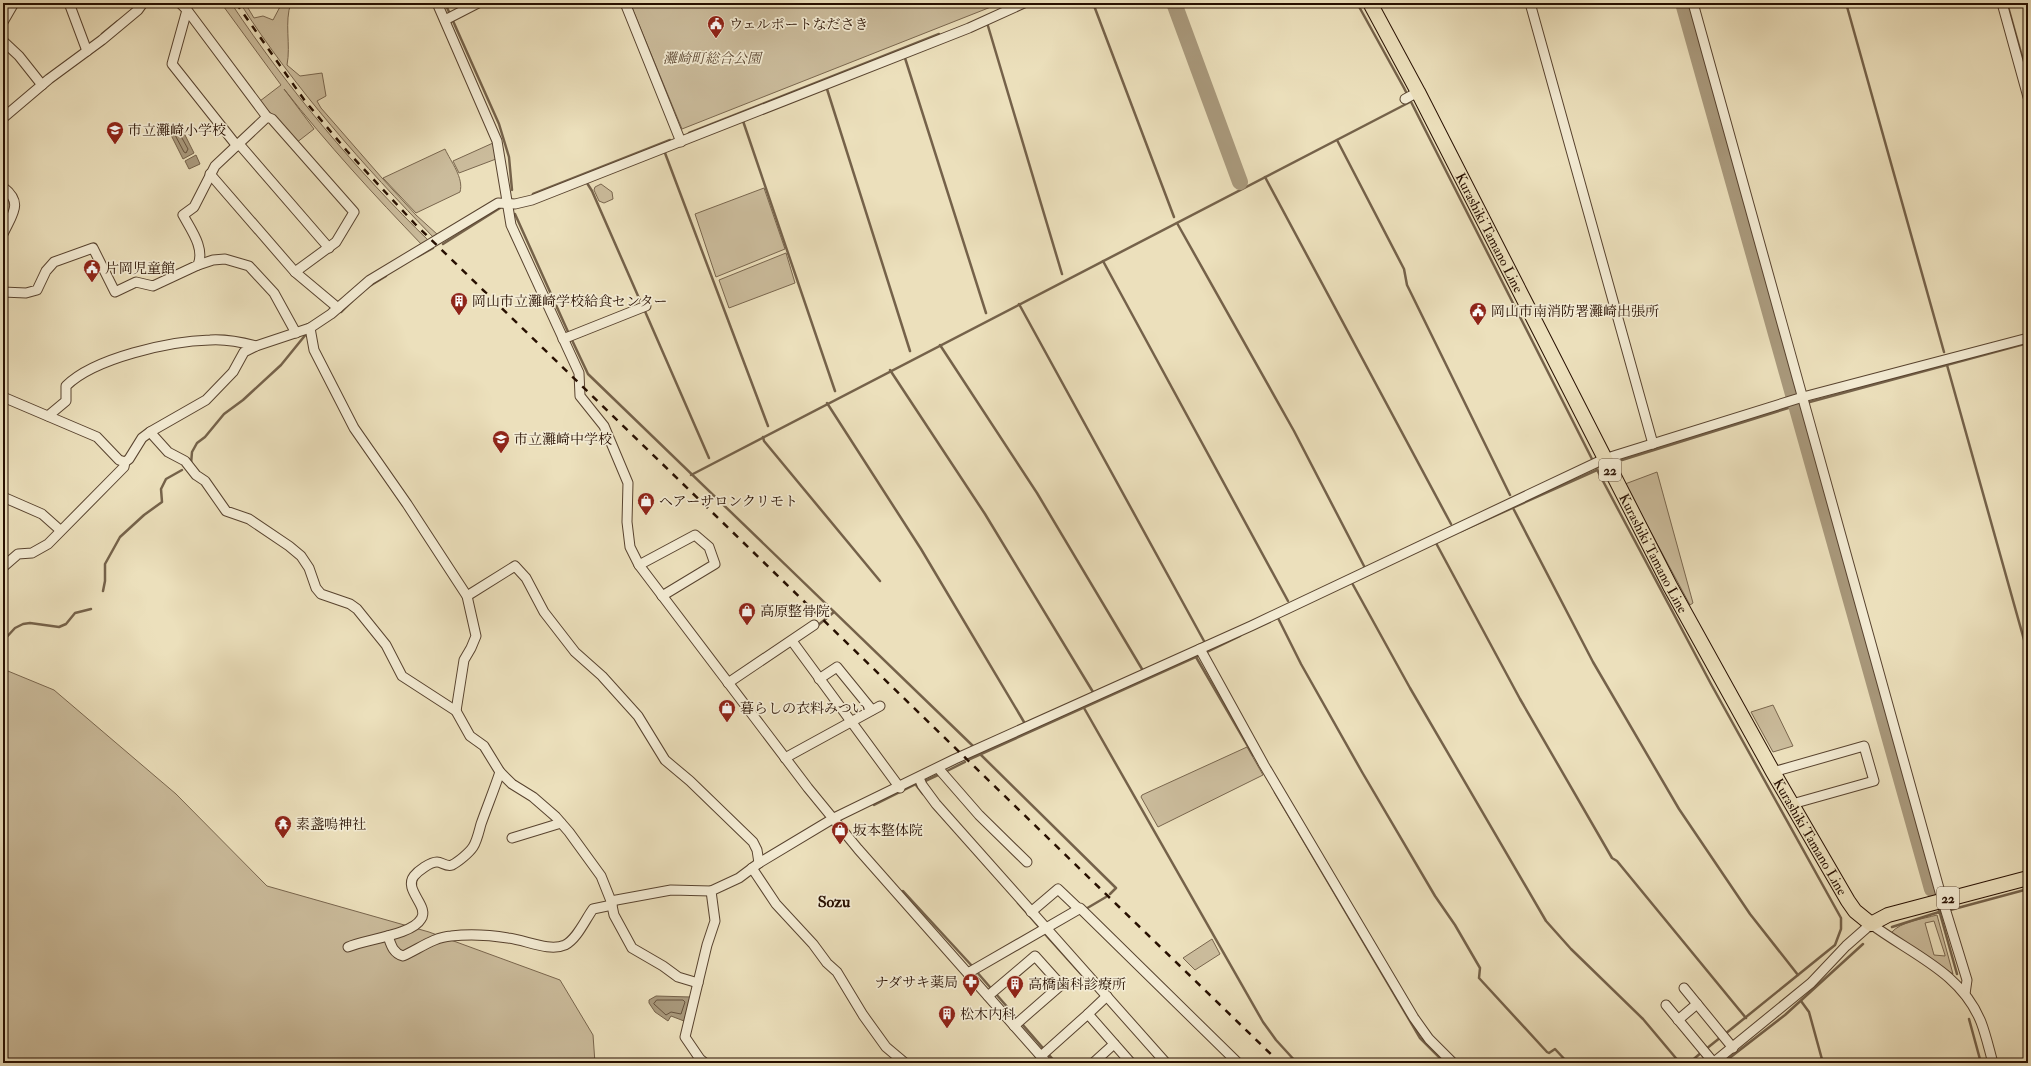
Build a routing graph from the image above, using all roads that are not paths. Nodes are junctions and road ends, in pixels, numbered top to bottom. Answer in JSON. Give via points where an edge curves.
{"nodes":[{"id":1,"x":14,"y":3,"type":"edge"},
{"id":2,"x":69,"y":3,"type":"edge"},
{"id":3,"x":143,"y":3,"type":"edge"},
{"id":4,"x":180,"y":3,"type":"edge"},
{"id":5,"x":438,"y":3,"type":"edge"},
{"id":6,"x":478,"y":3,"type":"edge"},
{"id":7,"x":625,"y":3,"type":"edge"},
{"id":8,"x":1024,"y":3,"type":"edge"},
{"id":9,"x":1370,"y":3,"type":"edge"},
{"id":10,"x":1530,"y":3,"type":"edge"},
{"id":11,"x":1693,"y":3,"type":"edge"},
{"id":12,"x":2002,"y":3,"type":"edge"},
{"id":13,"x":187,"y":10,"type":"junction"},
{"id":14,"x":449,"y":18,"type":"junction"},
{"id":15,"x":3,"y":22,"type":"edge"},
{"id":16,"x":3,"y":41,"type":"edge"},
{"id":17,"x":87,"y":51,"type":"junction"},
{"id":18,"x":42,"y":85,"type":"junction"},
{"id":19,"x":2028,"y":97,"type":"edge"},
{"id":20,"x":267,"y":117,"type":"junction"},
{"id":21,"x":3,"y":118,"type":"edge"},
{"id":22,"x":681,"y":142,"type":"junction"},
{"id":23,"x":238,"y":145,"type":"junction"},
{"id":24,"x":210,"y":174,"type":"junction"},
{"id":25,"x":3,"y":187,"type":"edge"},
{"id":26,"x":506,"y":203,"type":"junction"},
{"id":27,"x":3,"y":234,"type":"edge"},
{"id":28,"x":329,"y":248,"type":"junction"},
{"id":29,"x":198,"y":265,"type":"junction"},
{"id":30,"x":295,"y":272,"type":"junction"},
{"id":31,"x":3,"y":292,"type":"edge"},
{"id":32,"x":644,"y":306,"type":"dead end"},
{"id":33,"x":338,"y":308,"type":"junction"},
{"id":34,"x":310,"y":328,"type":"junction"},
{"id":35,"x":296,"y":333,"type":"junction"},
{"id":36,"x":568,"y":338,"type":"junction"},
{"id":37,"x":2028,"y":338,"type":"edge"},
{"id":38,"x":256,"y":346,"type":"junction"},
{"id":39,"x":3,"y":397,"type":"edge"},
{"id":40,"x":1803,"y":400,"type":"junction"},
{"id":41,"x":48,"y":416,"type":"junction"},
{"id":42,"x":150,"y":432,"type":"junction"},
{"id":43,"x":1653,"y":444,"type":"junction"},
{"id":44,"x":125,"y":462,"type":"junction"},
{"id":45,"x":1597,"y":462,"type":"junction"},
{"id":46,"x":3,"y":497,"type":"edge"},
{"id":47,"x":60,"y":530,"type":"junction"},
{"id":48,"x":639,"y":565,"type":"junction"},
{"id":49,"x":3,"y":567,"type":"edge"},
{"id":50,"x":467,"y":596,"type":"junction"},
{"id":51,"x":662,"y":596,"type":"junction"},
{"id":52,"x":814,"y":625,"type":"dead end"},
{"id":53,"x":792,"y":641,"type":"junction"},
{"id":54,"x":1202,"y":652,"type":"junction"},
{"id":55,"x":819,"y":679,"type":"junction"},
{"id":56,"x":728,"y":683,"type":"junction"},
{"id":57,"x":456,"y":711,"type":"junction"},
{"id":58,"x":851,"y":721,"type":"junction"},
{"id":59,"x":785,"y":758,"type":"junction"},
{"id":60,"x":500,"y":772,"type":"junction"},
{"id":61,"x":941,"y":772,"type":"junction"},
{"id":62,"x":1773,"y":772,"type":"junction"},
{"id":63,"x":920,"y":781,"type":"junction"},
{"id":64,"x":900,"y":788,"type":"junction"},
{"id":65,"x":1792,"y":804,"type":"junction"},
{"id":66,"x":834,"y":818,"type":"junction"},
{"id":67,"x":561,"y":823,"type":"junction"},
{"id":68,"x":512,"y":838,"type":"dead end"},
{"id":69,"x":1027,"y":862,"type":"dead end"},
{"id":70,"x":755,"y":865,"type":"junction"},
{"id":71,"x":2028,"y":878,"type":"edge"},
{"id":72,"x":710,"y":891,"type":"junction"},
{"id":73,"x":612,"y":903,"type":"junction"},
{"id":74,"x":1945,"y":907,"type":"junction"},
{"id":75,"x":1083,"y":909,"type":"junction"},
{"id":76,"x":1031,"y":912,"type":"junction"},
{"id":77,"x":1871,"y":924,"type":"junction"},
{"id":78,"x":1049,"y":930,"type":"junction"},
{"id":79,"x":388,"y":936,"type":"junction"},
{"id":80,"x":348,"y":947,"type":"dead end"},
{"id":81,"x":973,"y":971,"type":"junction"},
{"id":82,"x":698,"y":983,"type":"junction"},
{"id":83,"x":1684,"y":988,"type":"dead end"},
{"id":84,"x":992,"y":993,"type":"junction"},
{"id":85,"x":1965,"y":994,"type":"junction"},
{"id":86,"x":1104,"y":999,"type":"junction"},
{"id":87,"x":1697,"y":1004,"type":"junction"},
{"id":88,"x":1666,"y":1005,"type":"dead end"},
{"id":89,"x":1088,"y":1014,"type":"junction"},
{"id":90,"x":1678,"y":1020,"type":"junction"},
{"id":91,"x":1018,"y":1022,"type":"junction"},
{"id":92,"x":1114,"y":1044,"type":"junction"},
{"id":93,"x":1733,"y":1048,"type":"junction"},
{"id":94,"x":1044,"y":1053,"type":"junction"},
{"id":95,"x":705,"y":1063,"type":"edge"},
{"id":96,"x":904,"y":1063,"type":"edge"},
{"id":97,"x":1047,"y":1063,"type":"edge"},
{"id":98,"x":1093,"y":1063,"type":"edge"},
{"id":99,"x":1131,"y":1063,"type":"edge"},
{"id":100,"x":1166,"y":1063,"type":"edge"},
{"id":101,"x":1238,"y":1063,"type":"edge"},
{"id":102,"x":1453,"y":1063,"type":"edge"},
{"id":103,"x":1714,"y":1063,"type":"edge"},
{"id":104,"x":1993,"y":1063,"type":"edge"}],
"edges":[{"from":1,"to":15,"type":"street"},
{"from":2,"to":17,"type":"street"},
{"from":3,"to":17,"type":"street","via":[[138,10]]},
{"from":4,"to":13,"type":"street"},
{"from":5,"to":14,"type":"street"},
{"from":6,"to":14,"type":"street"},
{"from":7,"to":22,"type":"street"},
{"from":8,"to":22,"type":"street","via":[[969,28]]},
{"from":9,"to":45,"type":"main road","name":"Kurashiki Tamano Line","number":"22","via":[[1411,96]]},
{"from":10,"to":43,"type":"street"},
{"from":11,"to":40,"type":"street"},
{"from":12,"to":19,"type":"street"},
{"from":13,"to":20,"type":"street"},
{"from":13,"to":23,"type":"street","via":[[172,64]]},
{"from":14,"to":26,"type":"street","via":[[497,141]]},
{"from":16,"to":18,"type":"street","via":[[19,56]]},
{"from":17,"to":18,"type":"street"},
{"from":18,"to":21,"type":"street"},
{"from":20,"to":23,"type":"street"},
{"from":20,"to":28,"type":"street","via":[[272,119],[354,212],[344,232]]},
{"from":22,"to":26,"type":"street","via":[[532,200],[515,204]]},
{"from":23,"to":24,"type":"street"},
{"from":23,"to":28,"type":"street"},
{"from":24,"to":29,"type":"street","via":[[194,207],[183,215],[200,252]]},
{"from":24,"to":30,"type":"street"},
{"from":25,"to":27,"type":"street","via":[[16,201]]},
{"from":26,"to":33,"type":"street","via":[[498,203],[370,280]]},
{"from":26,"to":36,"type":"street","via":[[511,225]]},
{"from":28,"to":30,"type":"street"},
{"from":29,"to":31,"type":"street","via":[[153,286],[136,282],[115,292],[93,248],[54,262],[46,271],[37,290],[26,293]]},
{"from":29,"to":35,"type":"street","via":[[225,259],[249,266],[274,294]]},
{"from":30,"to":33,"type":"street"},
{"from":32,"to":36,"type":"street"},
{"from":33,"to":34,"type":"street"},
{"from":34,"to":35,"type":"street"},
{"from":34,"to":50,"type":"street","via":[[314,350],[354,428]]},
{"from":35,"to":38,"type":"street"},
{"from":36,"to":48,"type":"street","via":[[579,373],[580,396],[604,426],[628,483],[627,522],[630,547]]},
{"from":37,"to":40,"type":"street"},
{"from":38,"to":41,"type":"street","via":[[210,340],[145,350],[103,364],[83,371],[72,380],[66,386],[66,401]]},
{"from":38,"to":42,"type":"street","via":[[244,352],[233,372],[206,400]]},
{"from":39,"to":41,"type":"street"},
{"from":40,"to":43,"type":"street","via":[[1788,401]]},
{"from":40,"to":74,"type":"street"},
{"from":41,"to":44,"type":"street","via":[[97,437]]},
{"from":42,"to":44,"type":"street","via":[[142,438]]},
{"from":42,"to":57,"type":"street","via":[[168,452],[185,461],[196,475],[205,481],[226,511],[249,519],[301,556],[320,594],[350,604],[357,609],[386,645],[402,676]]},
{"from":43,"to":45,"type":"street"},
{"from":44,"to":47,"type":"street","via":[[124,467]]},
{"from":45,"to":54,"type":"street"},
{"from":45,"to":62,"type":"main road","name":"Kurashiki Tamano Line","number":"22","via":[[1670,586]]},
{"from":46,"to":47,"type":"street","via":[[42,514]]},
{"from":47,"to":49,"type":"street","via":[[43,548],[32,553],[18,554]]},
{"from":48,"to":51,"type":"street"},
{"from":48,"to":51,"type":"street","via":[[695,534],[709,547],[715,564]]},
{"from":50,"to":57,"type":"street","via":[[476,636],[464,660]]},
{"from":50,"to":70,"type":"street","via":[[515,566],[526,578],[544,612],[575,652],[602,676],[638,716],[665,760],[753,842],[757,850]]},
{"from":51,"to":56,"type":"street"},
{"from":52,"to":53,"type":"street"},
{"from":53,"to":55,"type":"street"},
{"from":53,"to":56,"type":"street"},
{"from":54,"to":61,"type":"street","via":[[981,747]]},
{"from":54,"to":102,"type":"street","via":[[1264,765],[1414,1018],[1429,1039]]},
{"from":55,"to":58,"type":"street"},
{"from":55,"to":58,"type":"street","via":[[838,667],[876,708]]},
{"from":56,"to":59,"type":"street"},
{"from":57,"to":60,"type":"street","via":[[470,736],[484,746]]},
{"from":58,"to":59,"type":"street"},
{"from":58,"to":64,"type":"street"},
{"from":59,"to":66,"type":"street"},
{"from":60,"to":67,"type":"street"},
{"from":60,"to":79,"type":"street","via":[[473,846],[452,864],[431,864],[414,876],[412,888],[424,912],[422,918],[406,930]]},
{"from":61,"to":63,"type":"street"},
{"from":61,"to":69,"type":"street","via":[[979,815]]},
{"from":62,"to":65,"type":"main road","name":"Kurashiki Tamano Line","number":"22"},
{"from":62,"to":65,"type":"street","via":[[1864,746],[1874,781]]},
{"from":63,"to":64,"type":"street"},
{"from":63,"to":76,"type":"street","via":[[936,804]]},
{"from":64,"to":66,"type":"street"},
{"from":65,"to":77,"type":"main road","name":"Kurashiki Tamano Line","number":"22","via":[[1848,901]]},
{"from":66,"to":70,"type":"street"},
{"from":66,"to":81,"type":"street","via":[[914,913]]},
{"from":67,"to":68,"type":"street"},
{"from":67,"to":73,"type":"street","via":[[601,876]]},
{"from":70,"to":72,"type":"street","via":[[739,878]]},
{"from":70,"to":96,"type":"street","via":[[776,904],[813,944],[827,964],[837,972],[886,1047]]},
{"from":71,"to":74,"type":"main road","number":"22"},
{"from":72,"to":73,"type":"street","via":[[671,890]]},
{"from":72,"to":82,"type":"street","via":[[715,922]]},
{"from":73,"to":79,"type":"street","via":[[593,909],[574,937],[567,944],[556,948],[509,938],[461,935],[438,939],[403,956],[394,950]]},
{"from":73,"to":82,"type":"street","via":[[614,915],[632,948],[678,977]]},
{"from":74,"to":77,"type":"main road","number":"22","via":[[1888,915]]},
{"from":74,"to":85,"type":"street","via":[[1967,980]]},
{"from":75,"to":76,"type":"street","via":[[1058,889]]},
{"from":75,"to":78,"type":"street"},
{"from":75,"to":101,"type":"street"},
{"from":76,"to":78,"type":"street"},
{"from":77,"to":85,"type":"street","via":[[1942,970]]},
{"from":77,"to":93,"type":"street","via":[[1811,983]]},
{"from":78,"to":81,"type":"street"},
{"from":78,"to":86,"type":"street"},
{"from":79,"to":80,"type":"street"},
{"from":81,"to":84,"type":"street"},
{"from":82,"to":95,"type":"street","via":[[685,1037]]},
{"from":83,"to":87,"type":"street"},
{"from":84,"to":91,"type":"street"},
{"from":84,"to":91,"type":"street","via":[[1036,956],[1061,985]]},
{"from":85,"to":104,"type":"street","via":[[1981,1021]]},
{"from":86,"to":89,"type":"street"},
{"from":86,"to":100,"type":"street"},
{"from":87,"to":90,"type":"street"},
{"from":87,"to":93,"type":"street"},
{"from":88,"to":90,"type":"street"},
{"from":89,"to":92,"type":"street"},
{"from":89,"to":94,"type":"street"},
{"from":90,"to":103,"type":"street"},
{"from":91,"to":94,"type":"street"},
{"from":92,"to":98,"type":"street"},
{"from":92,"to":99,"type":"street"},
{"from":93,"to":103,"type":"street"},
{"from":94,"to":97,"type":"street"}]}
